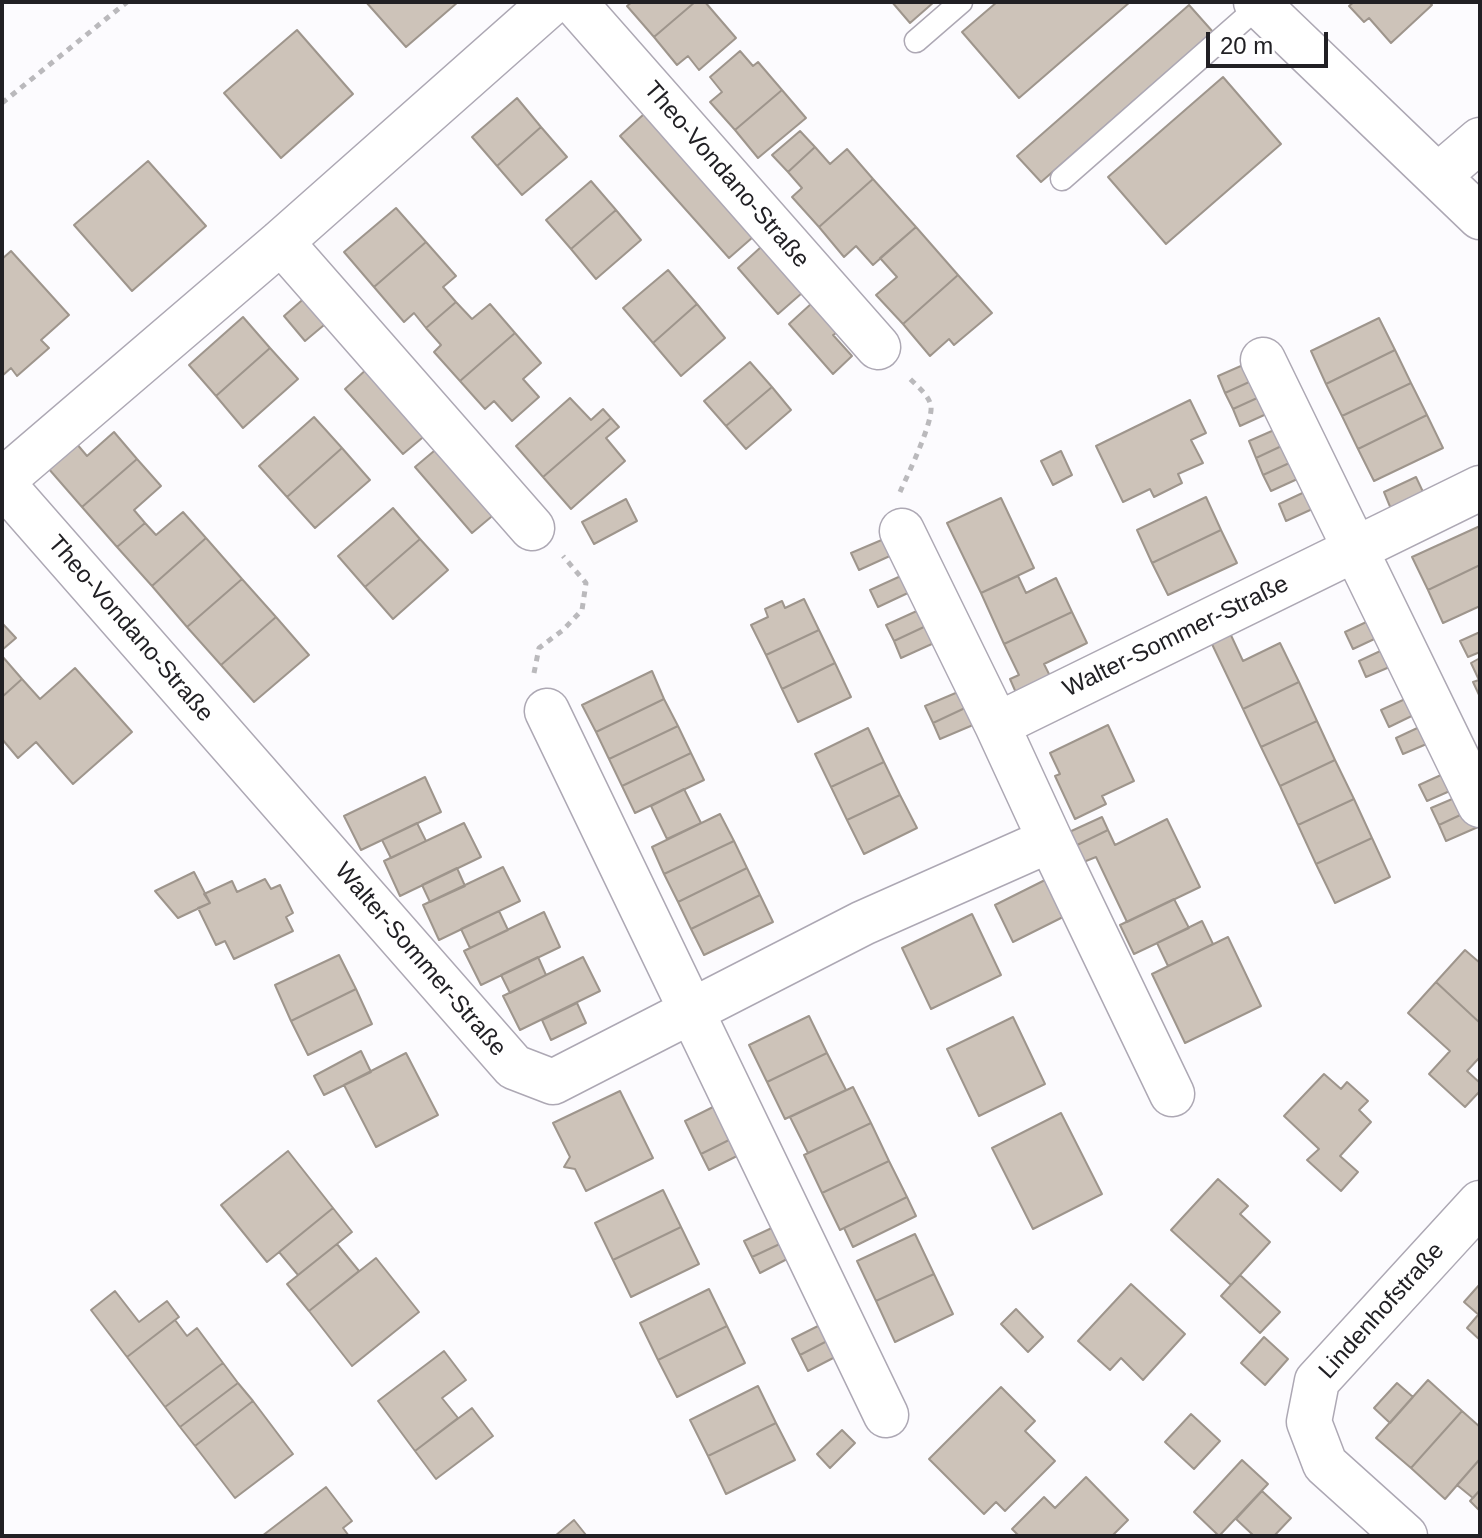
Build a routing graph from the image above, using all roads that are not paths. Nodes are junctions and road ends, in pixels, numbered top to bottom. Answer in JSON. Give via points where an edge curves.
{"nodes":[{"id":1,"x":552,"y":2,"type":"edge"},
{"id":2,"x":574,"y":2,"type":"edge"},
{"id":3,"x":961,"y":2,"type":"edge"},
{"id":4,"x":1258,"y":4,"type":"edge"},
{"id":5,"x":916,"y":41,"type":"dead end"},
{"id":6,"x":1480,"y":140,"type":"edge"},
{"id":7,"x":1438,"y":176,"type":"junction"},
{"id":8,"x":1062,"y":179,"type":"dead end"},
{"id":9,"x":1480,"y":217,"type":"edge"},
{"id":10,"x":281,"y":242,"type":"junction"},
{"id":11,"x":878,"y":347,"type":"road end"},
{"id":12,"x":1263,"y":360,"type":"dead end"},
{"id":13,"x":2,"y":482,"type":"edge"},
{"id":14,"x":1480,"y":488,"type":"edge"},
{"id":15,"x":532,"y":528,"type":"road end"},
{"id":16,"x":902,"y":531,"type":"road end"},
{"id":17,"x":1354,"y":550,"type":"junction"},
{"id":18,"x":547,"y":711,"type":"road end"},
{"id":19,"x":997,"y":725,"type":"junction"},
{"id":20,"x":259,"y":776,"type":"joint"},
{"id":21,"x":1480,"y":805,"type":"edge"},
{"id":22,"x":1050,"y":840,"type":"junction"},
{"id":23,"x":692,"y":1012,"type":"junction"},
{"id":24,"x":1172,"y":1094,"type":"dead end"},
{"id":25,"x":1480,"y":1203,"type":"edge"},
{"id":26,"x":886,"y":1415,"type":"dead end"},
{"id":27,"x":1405,"y":1536,"type":"edge"}],
"edges":[{"from":1,"to":10,"type":"street","name":"Theo-Vondano-Straße"},
{"from":2,"to":11,"type":"street","name":"Theo-Vondano-Straße"},
{"from":3,"to":5,"type":"lane"},
{"from":4,"to":7,"type":"street"},
{"from":4,"to":8,"type":"lane"},
{"from":6,"to":7,"type":"street"},
{"from":7,"to":9,"type":"street"},
{"from":10,"to":13,"type":"street","name":"Theo-Vondano-Straße"},
{"from":10,"to":15,"type":"street"},
{"from":12,"to":17,"type":"street"},
{"from":13,"to":20,"type":"street","name":"Theo-Vondano-Straße"},
{"from":14,"to":17,"type":"street","name":"Walter-Sommer-Straße"},
{"from":16,"to":19,"type":"street"},
{"from":17,"to":19,"type":"street","name":"Walter-Sommer-Straße"},
{"from":17,"to":21,"type":"street"},
{"from":18,"to":23,"type":"street"},
{"from":19,"to":22,"type":"street"},
{"from":20,"to":23,"type":"street","name":"Walter-Sommer-Straße","via":[[514,1067],[553,1082]]},
{"from":22,"to":23,"type":"street","name":"Walter-Sommer-Straße","via":[[863,923]]},
{"from":22,"to":24,"type":"street"},
{"from":23,"to":26,"type":"street"},
{"from":25,"to":27,"type":"street","name":"Lindenhofstraße","via":[[1317,1381],[1309,1422],[1325,1464]]}]}
